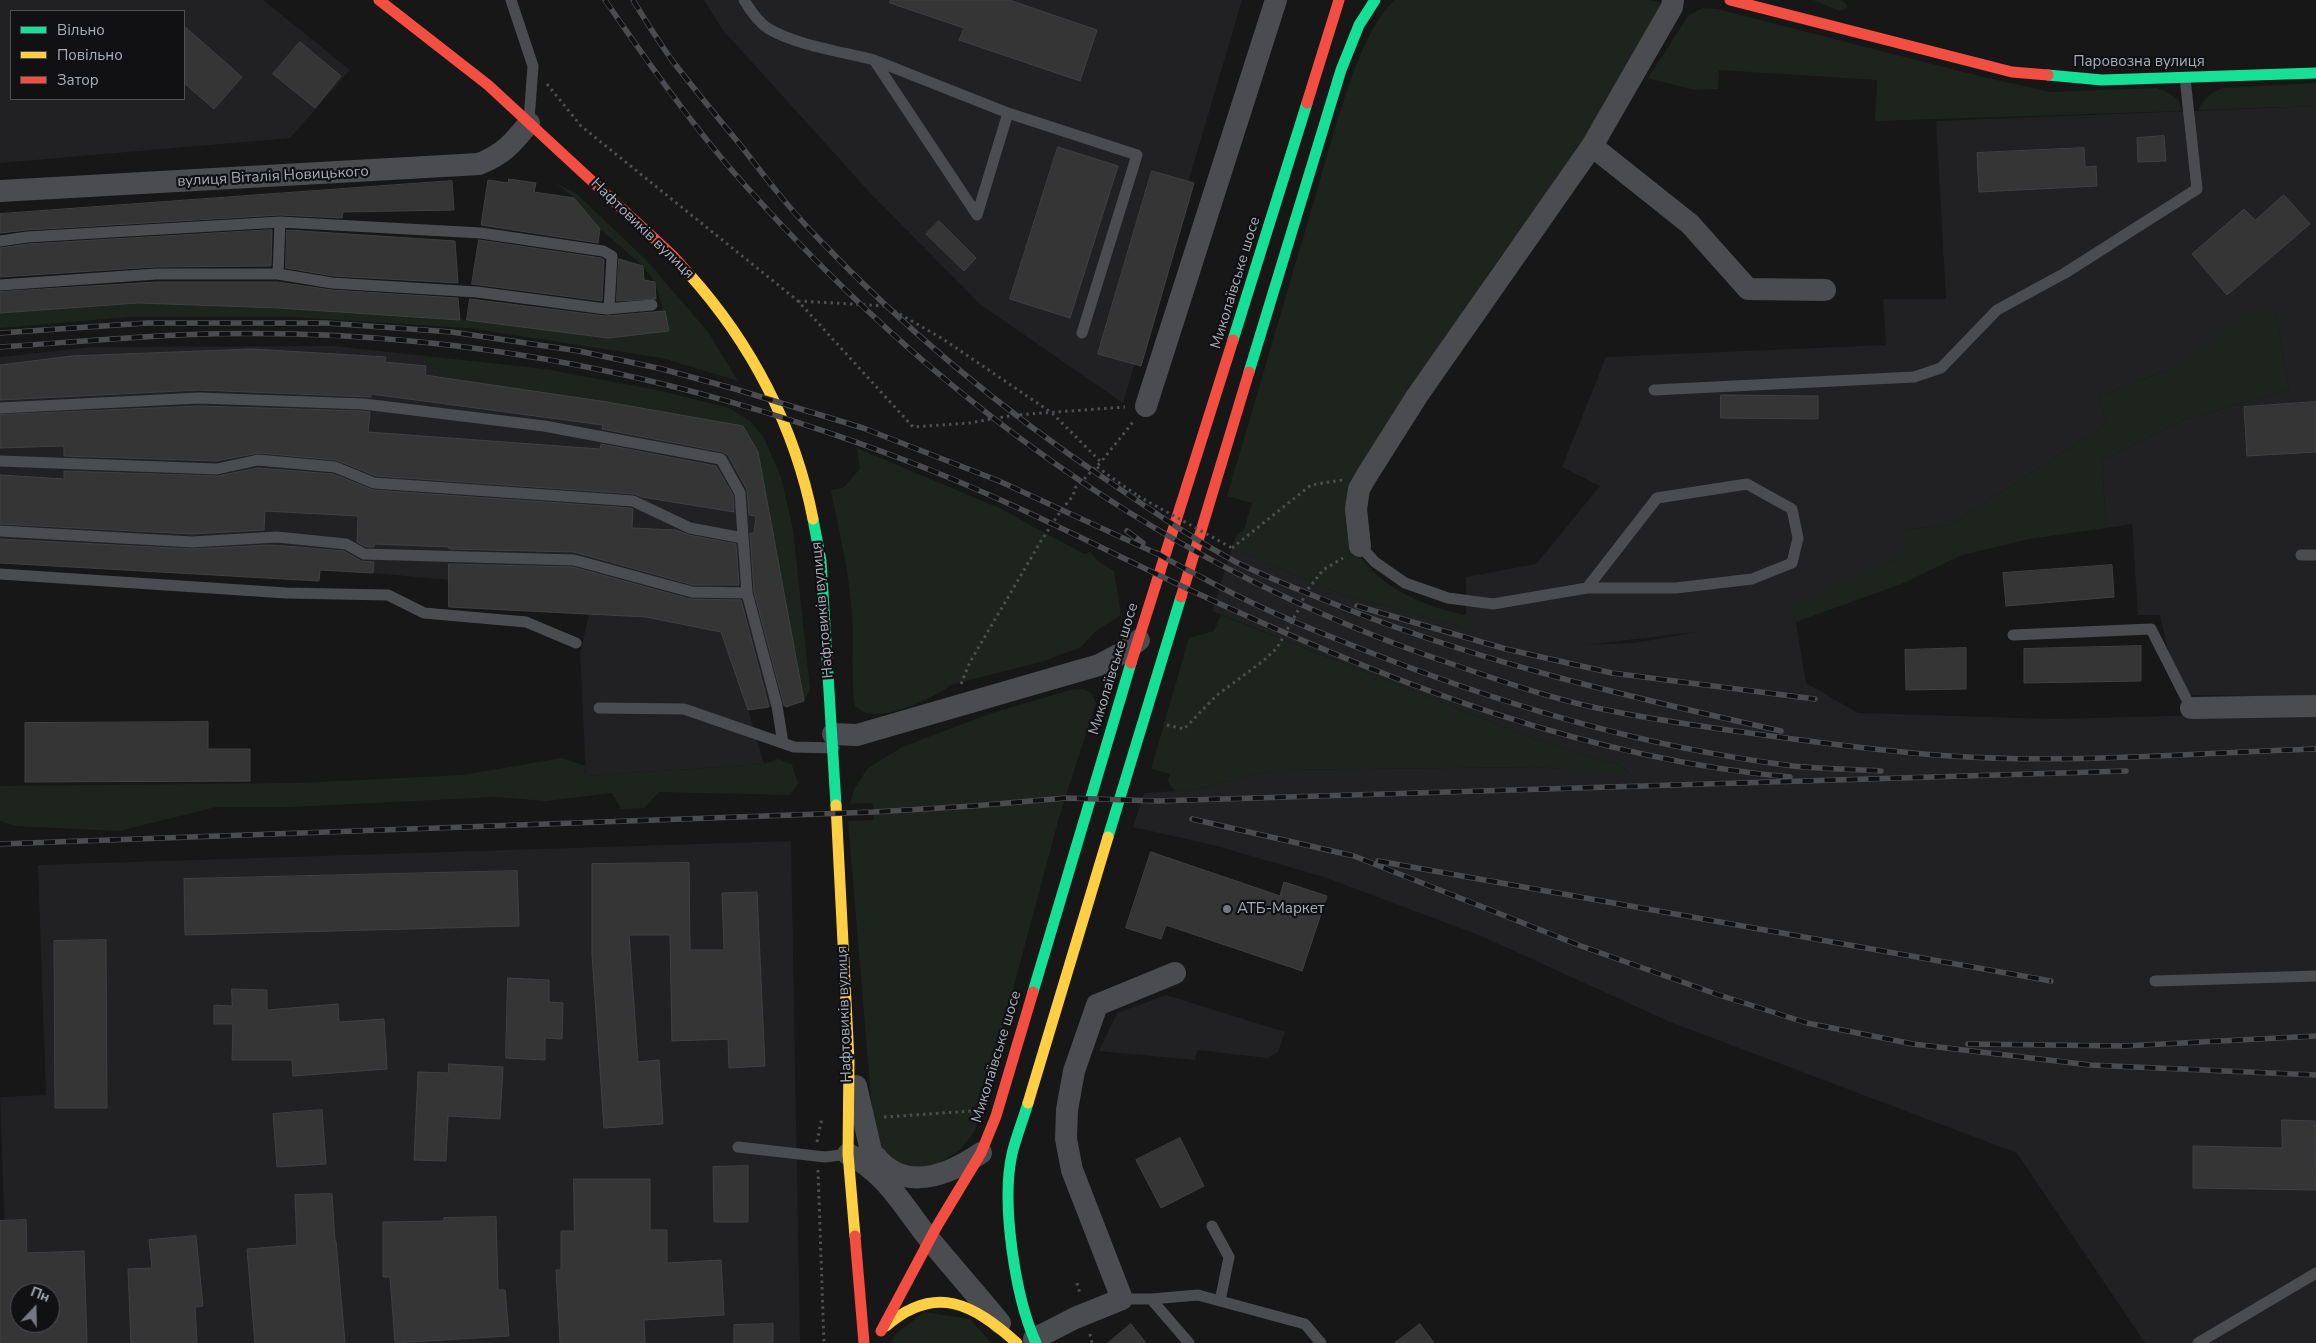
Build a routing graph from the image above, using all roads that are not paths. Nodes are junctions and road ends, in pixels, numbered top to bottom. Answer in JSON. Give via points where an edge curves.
{"nodes":[{"id":1,"x":378,"y":0,"type":"edge"},
{"id":2,"x":511,"y":0,"type":"edge"},
{"id":3,"x":744,"y":0,"type":"edge"},
{"id":4,"x":1276,"y":0,"type":"edge"},
{"id":5,"x":1339,"y":0,"type":"edge"},
{"id":6,"x":1375,"y":0,"type":"edge"},
{"id":7,"x":1673,"y":0,"type":"edge"},
{"id":8,"x":1730,"y":0,"type":"edge"},
{"id":9,"x":1806,"y":7,"type":"dead end"},
{"id":10,"x":1876,"y":36,"type":"junction"},
{"id":11,"x":874,"y":60,"type":"junction"},
{"id":12,"x":2316,"y":72,"type":"edge"},
{"id":13,"x":2185,"y":78,"type":"junction"},
{"id":14,"x":1008,"y":113,"type":"junction"},
{"id":15,"x":529,"y":123,"type":"junction"},
{"id":16,"x":1592,"y":146,"type":"junction"},
{"id":17,"x":0,"y":191,"type":"edge"},
{"id":18,"x":280,"y":222,"type":"junction"},
{"id":19,"x":0,"y":241,"type":"edge"},
{"id":20,"x":278,"y":274,"type":"junction"},
{"id":21,"x":0,"y":285,"type":"edge"},
{"id":22,"x":1825,"y":290,"type":"dead end"},
{"id":23,"x":652,"y":305,"type":"dead end"},
{"id":24,"x":609,"y":309,"type":"junction"},
{"id":25,"x":1082,"y":333,"type":"dead end"},
{"id":26,"x":1654,"y":390,"type":"dead end"},
{"id":27,"x":1146,"y":406,"type":"road end"},
{"id":28,"x":0,"y":408,"type":"edge"},
{"id":29,"x":0,"y":461,"type":"edge"},
{"id":30,"x":0,"y":531,"type":"edge"},
{"id":31,"x":743,"y":538,"type":"junction"},
{"id":32,"x":1360,"y":546,"type":"joint"},
{"id":33,"x":2302,"y":555,"type":"dead end"},
{"id":34,"x":2316,"y":555,"type":"edge"},
{"id":35,"x":0,"y":574,"type":"edge"},
{"id":36,"x":1587,"y":588,"type":"junction"},
{"id":37,"x":747,"y":593,"type":"junction"},
{"id":38,"x":2013,"y":635,"type":"dead end"},
{"id":39,"x":1139,"y":640,"type":"junction"},
{"id":40,"x":576,"y":643,"type":"dead end"},
{"id":41,"x":2316,"y":706,"type":"edge"},
{"id":42,"x":599,"y":708,"type":"dead end"},
{"id":43,"x":2191,"y":708,"type":"joint"},
{"id":44,"x":833,"y":741,"type":"junction"},
{"id":45,"x":783,"y":743,"type":"junction"},
{"id":46,"x":1175,"y":973,"type":"dead end"},
{"id":47,"x":2316,"y":976,"type":"edge"},
{"id":48,"x":2155,"y":981,"type":"dead end"},
{"id":49,"x":849,"y":1061,"type":"joint"},
{"id":50,"x":855,"y":1120,"type":"junction"},
{"id":51,"x":738,"y":1147,"type":"dead end"},
{"id":52,"x":871,"y":1151,"type":"junction"},
{"id":53,"x":981,"y":1153,"type":"junction"},
{"id":54,"x":848,"y":1154,"type":"junction"},
{"id":55,"x":881,"y":1176,"type":"junction"},
{"id":56,"x":1212,"y":1226,"type":"dead end"},
{"id":57,"x":930,"y":1239,"type":"junction"},
{"id":58,"x":2316,"y":1273,"type":"edge"},
{"id":59,"x":1122,"y":1299,"type":"junction"},
{"id":60,"x":1151,"y":1299,"type":"junction"},
{"id":61,"x":1220,"y":1301,"type":"junction"},
{"id":62,"x":881,"y":1331,"type":"junction"},
{"id":63,"x":1026,"y":1342,"type":"edge"},
{"id":64,"x":864,"y":1343,"type":"edge"},
{"id":65,"x":877,"y":1343,"type":"edge"},
{"id":66,"x":1189,"y":1343,"type":"edge"},
{"id":67,"x":1321,"y":1343,"type":"edge"},
{"id":68,"x":2198,"y":1343,"type":"edge"}],
"edges":[{"from":1,"to":15,"type":"main road","name":"Нафтовиків вулиця","via":[[488,85]]},
{"from":2,"to":15,"type":"lane","via":[[533,66]]},
{"from":3,"to":11,"type":"lane","via":[[768,28],[792,38]]},
{"from":4,"to":27,"type":"street"},
{"from":5,"to":39,"type":"main road","name":"Миколаївське шосе"},
{"from":6,"to":63,"type":"main road","via":[[1355,32],[1341,70],[1012,1154],[1007,1214]]},
{"from":7,"to":16,"type":"street","via":[[1672,7]]},
{"from":8,"to":10,"type":"main road","name":"Паровозна вулиця"},
{"from":9,"to":10,"type":"main road","name":"Паровозна вулиця"},
{"from":10,"to":13,"type":"main road","name":"Паровозна вулиця","via":[[2012,72],[2102,80]]},
{"from":11,"to":14,"type":"lane"},
{"from":11,"to":14,"type":"lane","via":[[977,215]]},
{"from":12,"to":13,"type":"main road","name":"Паровозна вулиця"},
{"from":13,"to":26,"type":"lane","via":[[2197,189],[2065,273],[1997,310],[1941,368],[1914,377]]},
{"from":14,"to":25,"type":"lane","via":[[1137,155]]},
{"from":15,"to":17,"type":"street","name":"вулиця Віталія Новицького","via":[[497,157],[472,165]]},
{"from":15,"to":44,"type":"main road","name":"Нафтовиків вулиця","via":[[672,255],[712,300],[767,385],[791,438],[810,504],[821,561]]},
{"from":16,"to":22,"type":"street","via":[[1690,224],[1748,289]]},
{"from":16,"to":32,"type":"street","via":[[1417,396],[1366,475],[1359,489],[1356,509]]},
{"from":18,"to":19,"type":"lane"},
{"from":18,"to":20,"type":"lane"},
{"from":18,"to":24,"type":"lane","via":[[482,233],[603,251],[612,256]]},
{"from":20,"to":21,"type":"lane","via":[[156,274]]},
{"from":20,"to":24,"type":"lane","via":[[332,283],[477,292]]},
{"from":23,"to":24,"type":"lane"},
{"from":28,"to":31,"type":"lane","via":[[200,398],[364,404],[544,426],[721,459],[740,493]]},
{"from":29,"to":31,"type":"lane","via":[[217,469],[258,460],[335,467],[374,483],[633,501],[690,528]]},
{"from":30,"to":37,"type":"lane","via":[[192,542],[277,537],[346,544],[364,554],[574,560],[692,592]]},
{"from":31,"to":37,"type":"lane"},
{"from":32,"to":36,"type":"lane","via":[[1375,562],[1405,583],[1448,598],[1493,604]]},
{"from":33,"to":34,"type":"lane"},
{"from":35,"to":40,"type":"lane","via":[[286,593],[388,595],[424,613],[526,622]]},
{"from":36,"to":36,"type":"lane","via":[[1676,588],[1752,579],[1792,563],[1798,538],[1792,509],[1747,484],[1657,498]]},
{"from":37,"to":45,"type":"lane","via":[[777,706]]},
{"from":38,"to":43,"type":"lane","via":[[2151,630]]},
{"from":39,"to":44,"type":"street","via":[[1124,652],[1099,664]]},
{"from":39,"to":53,"type":"main road","name":"Миколаївське шосе","via":[[996,1116]]},
{"from":41,"to":43,"type":"street"},
{"from":42,"to":45,"type":"lane","via":[[684,709]]},
{"from":44,"to":45,"type":"lane","via":[[794,747]]},
{"from":44,"to":49,"type":"main road","name":"Нафтовиків вулиця"},
{"from":46,"to":59,"type":"street","via":[[1097,1005],[1074,1071],[1067,1110],[1066,1139],[1072,1170]]},
{"from":47,"to":48,"type":"lane"},
{"from":49,"to":50,"type":"street","via":[[855,1075]]},
{"from":50,"to":52,"type":"street"},
{"from":50,"to":54,"type":"main road"},
{"from":51,"to":54,"type":"lane","via":[[818,1156]]},
{"from":52,"to":53,"type":"street","via":[[884,1166],[910,1177],[942,1174]]},
{"from":52,"to":55,"type":"street"},
{"from":53,"to":57,"type":"main road","name":"Миколаївське шосе"},
{"from":54,"to":55,"type":"street"},
{"from":54,"to":64,"type":"main road"},
{"from":55,"to":57,"type":"street"},
{"from":56,"to":61,"type":"lane","via":[[1229,1258]]},
{"from":57,"to":62,"type":"main road","name":"Миколаївське шосе"},
{"from":57,"to":63,"type":"street"},
{"from":58,"to":68,"type":"lane"},
{"from":59,"to":60,"type":"lane"},
{"from":59,"to":63,"type":"street"},
{"from":60,"to":61,"type":"lane","via":[[1198,1295]]},
{"from":60,"to":66,"type":"lane"},
{"from":61,"to":67,"type":"lane","via":[[1305,1324]]},
{"from":62,"to":63,"type":"main road","via":[[909,1308],[943,1301],[971,1309]]},
{"from":62,"to":65,"type":"main road","name":"Миколаївське шосе"}]}
